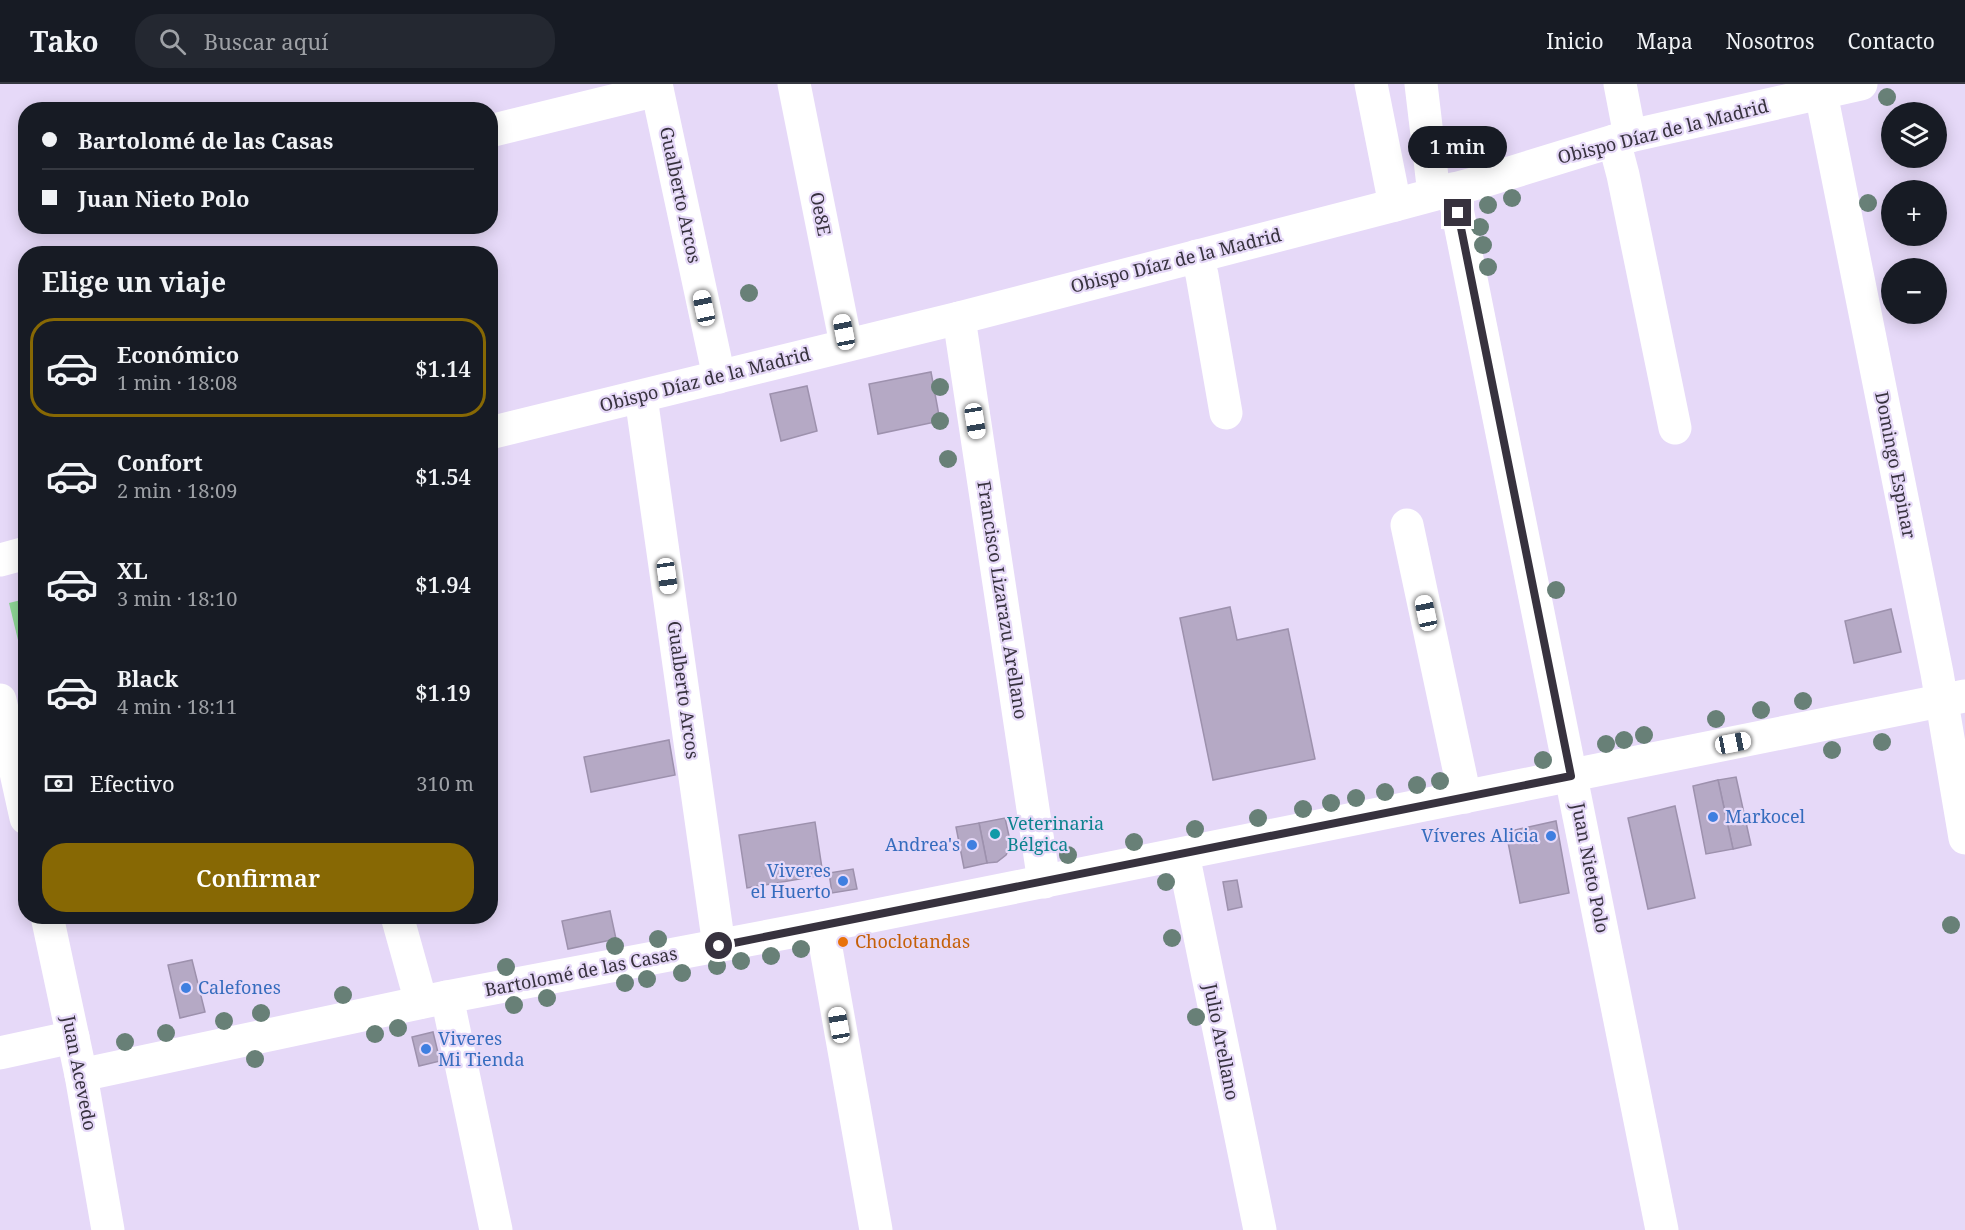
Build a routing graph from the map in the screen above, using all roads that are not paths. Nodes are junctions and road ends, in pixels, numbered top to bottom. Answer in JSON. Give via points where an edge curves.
{"nodes":[{"id":1,"x":794,"y":84,"type":"edge"},
{"id":2,"x":1371,"y":84,"type":"edge"},
{"id":3,"x":1421,"y":84,"type":"edge"},
{"id":4,"x":1620,"y":84,"type":"edge"},
{"id":5,"x":1861,"y":84,"type":"edge"},
{"id":6,"x":656,"y":87,"type":"edge"},
{"id":7,"x":1821,"y":93,"type":"junction"},
{"id":8,"x":498,"y":129,"type":"edge"},
{"id":9,"x":1622,"y":139,"type":"junction"},
{"id":10,"x":1443,"y":191,"type":"junction"},
{"id":11,"x":1395,"y":205,"type":"junction"},
{"id":12,"x":1197,"y":256,"type":"junction"},
{"id":13,"x":959,"y":318,"type":"junction"},
{"id":14,"x":846,"y":344,"type":"junction"},
{"id":15,"x":719,"y":377,"type":"junction"},
{"id":16,"x":641,"y":397,"type":"junction"},
{"id":17,"x":1226,"y":413,"type":"dead end"},
{"id":18,"x":1675,"y":428,"type":"dead end"},
{"id":19,"x":498,"y":431,"type":"edge"},
{"id":20,"x":1407,"y":525,"type":"dead end"},
{"id":21,"x":18,"y":555,"type":"edge"},
{"id":22,"x":0,"y":560,"type":"edge"},
{"id":23,"x":1953,"y":699,"type":"edge"},
{"id":24,"x":0,"y":700,"type":"edge"},
{"id":25,"x":1571,"y":776,"type":"junction"},
{"id":26,"x":18,"y":782,"type":"edge"},
{"id":27,"x":1465,"y":797,"type":"junction"},
{"id":28,"x":1965,"y":838,"type":"edge"},
{"id":29,"x":1183,"y":854,"type":"junction"},
{"id":30,"x":1044,"y":882,"type":"junction"},
{"id":31,"x":49,"y":924,"type":"edge"},
{"id":32,"x":401,"y":924,"type":"edge"},
{"id":33,"x":822,"y":926,"type":"junction"},
{"id":34,"x":719,"y":946,"type":"junction"},
{"id":35,"x":434,"y":1000,"type":"junction"},
{"id":36,"x":73,"y":1037,"type":"junction"},
{"id":37,"x":0,"y":1053,"type":"edge"},
{"id":38,"x":81,"y":1075,"type":"junction"},
{"id":39,"x":108,"y":1230,"type":"edge"},
{"id":40,"x":496,"y":1230,"type":"edge"},
{"id":41,"x":876,"y":1230,"type":"edge"},
{"id":42,"x":1260,"y":1230,"type":"edge"},
{"id":43,"x":1662,"y":1230,"type":"edge"}],
"edges":[{"from":1,"to":14,"type":"street","name":"Oe8E"},
{"from":2,"to":11,"type":"street"},
{"from":3,"to":10,"type":"street","name":"Juan Nieto Polo"},
{"from":4,"to":9,"type":"street"},
{"from":5,"to":7,"type":"street","name":"Obispo Díaz de la Madrid"},
{"from":6,"to":8,"type":"street"},
{"from":6,"to":15,"type":"street","name":"Gualberto Arcos"},
{"from":7,"to":9,"type":"street","name":"Obispo Díaz de la Madrid"},
{"from":7,"to":23,"type":"street","name":"Domingo Espinar"},
{"from":9,"to":10,"type":"street","name":"Obispo Díaz de la Madrid"},
{"from":9,"to":18,"type":"street","via":[[1623,175]]},
{"from":10,"to":11,"type":"street","name":"Obispo Díaz de la Madrid"},
{"from":10,"to":25,"type":"street","name":"Juan Nieto Polo"},
{"from":11,"to":12,"type":"street","name":"Obispo Díaz de la Madrid"},
{"from":12,"to":13,"type":"street","name":"Obispo Díaz de la Madrid"},
{"from":12,"to":17,"type":"street"},
{"from":13,"to":14,"type":"street","name":"Obispo Díaz de la Madrid"},
{"from":13,"to":30,"type":"street","name":"Francisco Lizarazu Arellano"},
{"from":14,"to":15,"type":"street","name":"Obispo Díaz de la Madrid"},
{"from":15,"to":16,"type":"street","name":"Obispo Díaz de la Madrid"},
{"from":16,"to":19,"type":"street","name":"Obispo Díaz de la Madrid"},
{"from":16,"to":34,"type":"street","name":"Gualberto Arcos"},
{"from":20,"to":27,"type":"street"},
{"from":21,"to":22,"type":"street"},
{"from":23,"to":25,"type":"street","name":"Bartolomé de las Casas"},
{"from":23,"to":28,"type":"street","name":"Domingo Espinar"},
{"from":24,"to":26,"type":"street"},
{"from":25,"to":27,"type":"street","name":"Bartolomé de las Casas"},
{"from":25,"to":43,"type":"street","name":"Juan Nieto Polo"},
{"from":27,"to":29,"type":"street","name":"Bartolomé de las Casas"},
{"from":29,"to":30,"type":"street","name":"Bartolomé de las Casas"},
{"from":29,"to":42,"type":"street","name":"Julio Arellano"},
{"from":30,"to":33,"type":"street","name":"Bartolomé de las Casas"},
{"from":31,"to":36,"type":"street","name":"Juan Acevedo"},
{"from":32,"to":35,"type":"street"},
{"from":33,"to":34,"type":"street","name":"Bartolomé de las Casas"},
{"from":33,"to":41,"type":"street"},
{"from":34,"to":35,"type":"street","name":"Bartolomé de las Casas"},
{"from":35,"to":38,"type":"street","name":"Bartolomé de las Casas"},
{"from":35,"to":40,"type":"street"},
{"from":36,"to":37,"type":"street"},
{"from":36,"to":38,"type":"street","name":"Juan Acevedo"},
{"from":38,"to":39,"type":"street","name":"Juan Acevedo"}]}
